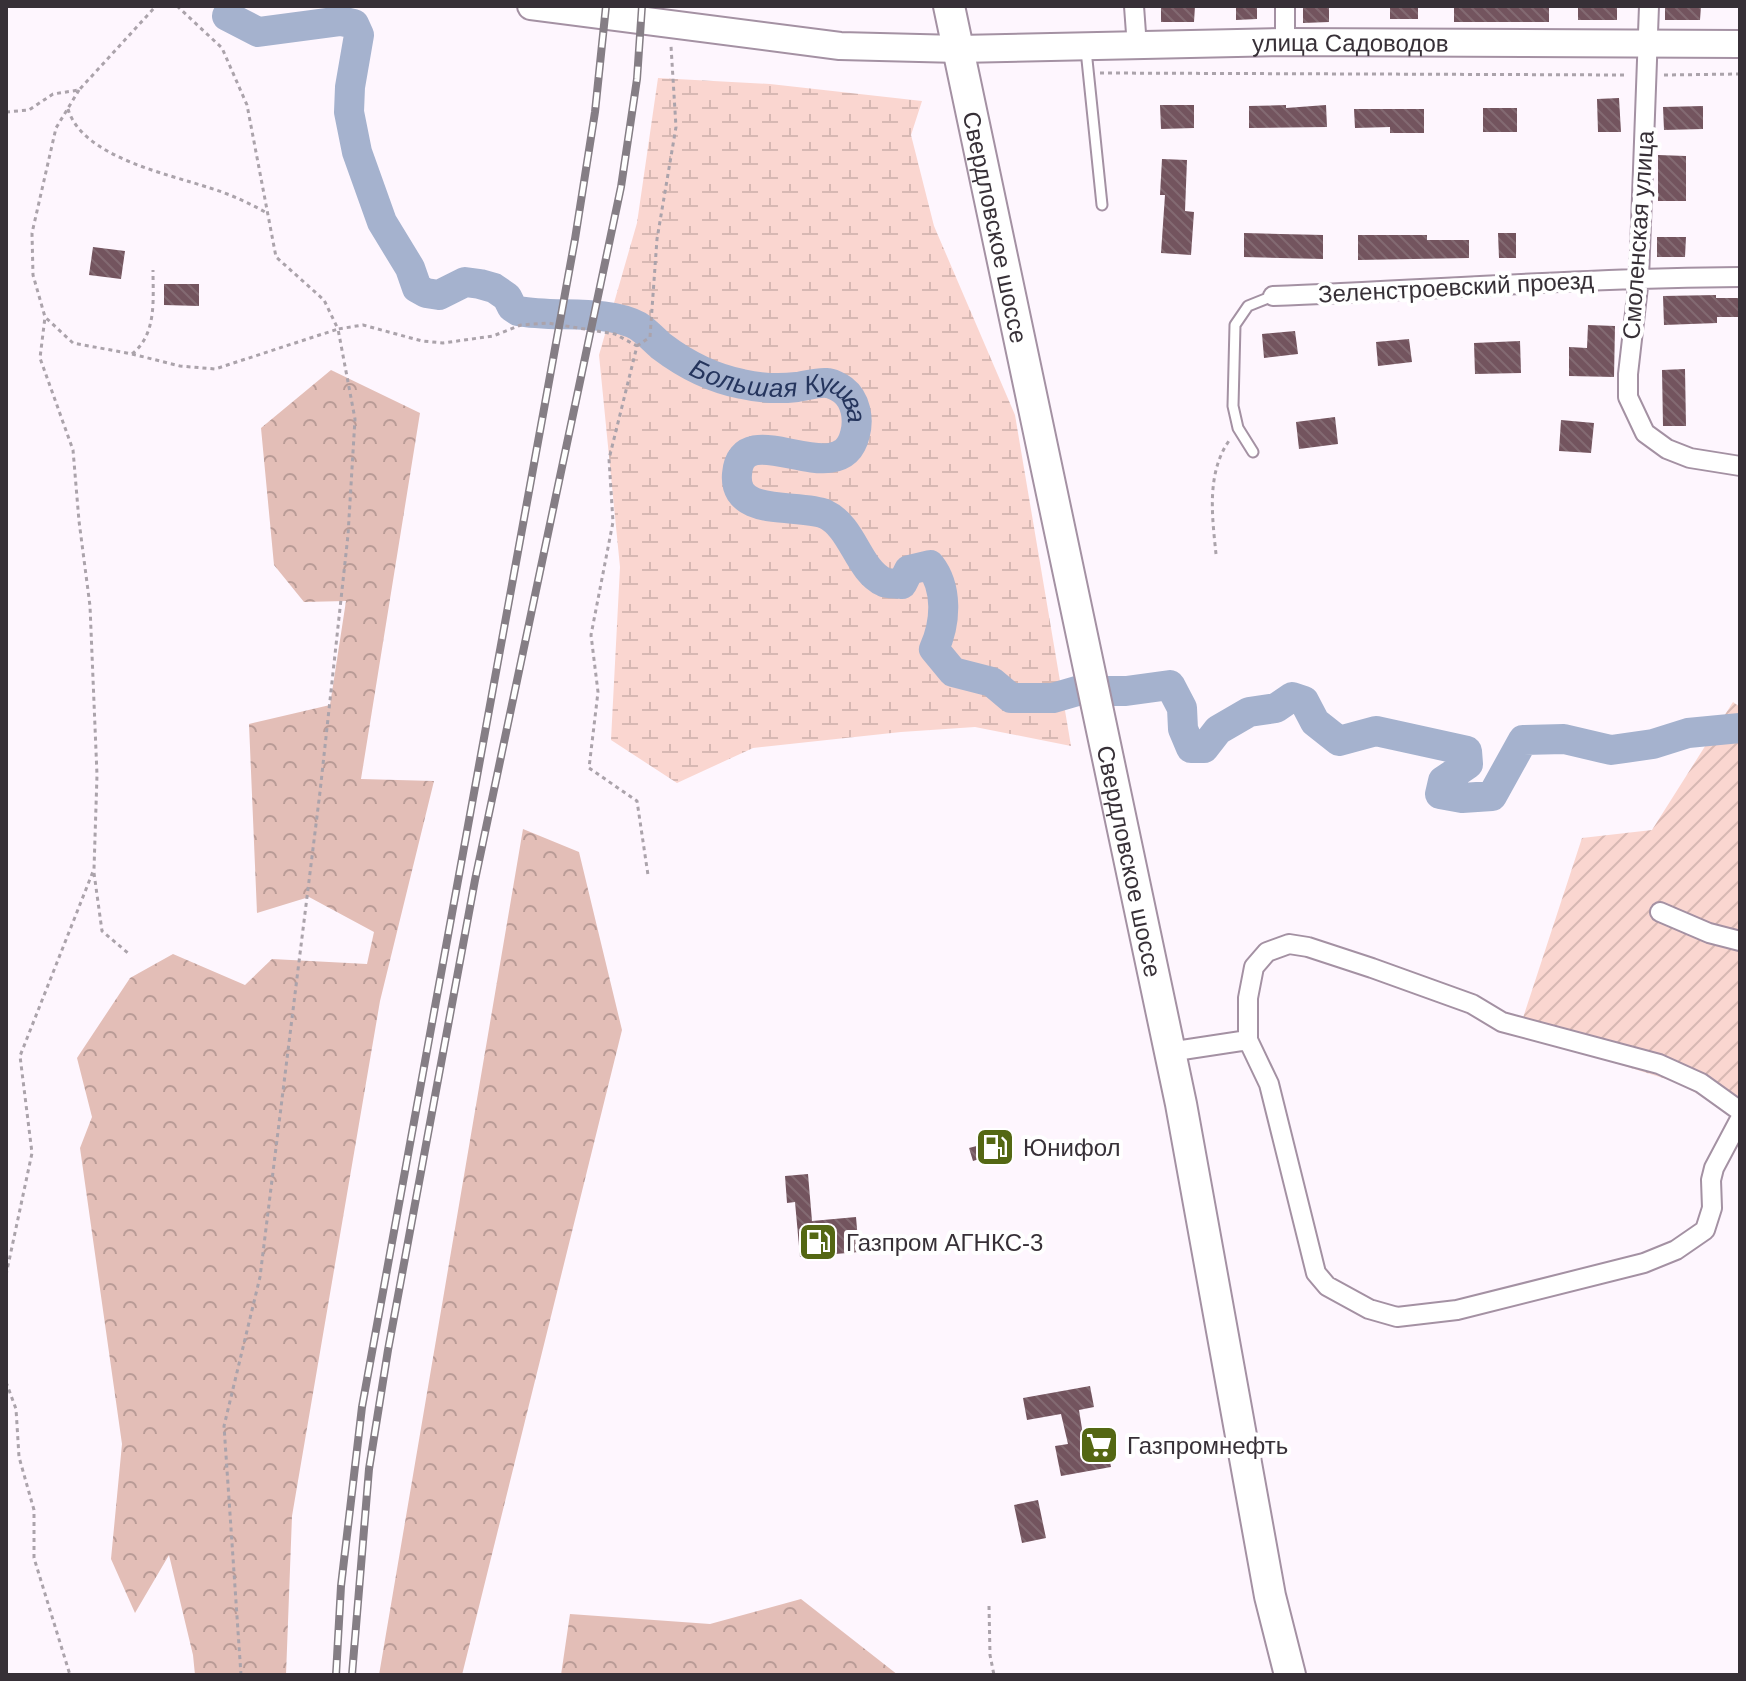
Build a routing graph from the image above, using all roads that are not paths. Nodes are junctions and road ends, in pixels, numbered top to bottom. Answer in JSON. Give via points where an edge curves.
{"nodes":[{"id":1,"x":531,"y":6,"type":"edge"},
{"id":2,"x":949,"y":6,"type":"edge"},
{"id":3,"x":1285,"y":6,"type":"edge"},
{"id":4,"x":1649,"y":6,"type":"edge"},
{"id":5,"x":1131,"y":10,"type":"edge"},
{"id":6,"x":1285,"y":42,"type":"junction"},
{"id":7,"x":1648,"y":44,"type":"junction"},
{"id":8,"x":1740,"y":44,"type":"edge"},
{"id":9,"x":1137,"y":47,"type":"junction"},
{"id":10,"x":959,"y":49,"type":"junction"},
{"id":11,"x":1087,"y":60,"type":"junction"},
{"id":12,"x":1102,"y":205,"type":"dead end"},
{"id":13,"x":1740,"y":277,"type":"edge"},
{"id":14,"x":1639,"y":278,"type":"junction"},
{"id":15,"x":1273,"y":296,"type":"joint"},
{"id":16,"x":1253,"y":452,"type":"dead end"},
{"id":17,"x":1740,"y":466,"type":"edge"},
{"id":18,"x":1660,"y":912,"type":"dead end"},
{"id":19,"x":1740,"y":941,"type":"edge"},
{"id":20,"x":1248,"y":1040,"type":"junction"},
{"id":21,"x":1169,"y":1052,"type":"junction"},
{"id":22,"x":1740,"y":1111,"type":"edge"},
{"id":23,"x":1740,"y":1119,"type":"edge"},
{"id":24,"x":1290,"y":1675,"type":"edge"}],
"edges":[{"from":1,"to":10,"type":"main road","name":"улица Садоводов","via":[[840,46]]},
{"from":2,"to":10,"type":"main road","name":"Свердловское шоссе"},
{"from":3,"to":6,"type":"street"},
{"from":4,"to":7,"type":"street","name":"Смоленская улица"},
{"from":5,"to":9,"type":"street"},
{"from":6,"to":7,"type":"main road","name":"улица Садоводов"},
{"from":6,"to":9,"type":"main road","name":"улица Садоводов"},
{"from":7,"to":8,"type":"main road","name":"улица Садоводов"},
{"from":7,"to":14,"type":"street","name":"Смоленская улица"},
{"from":9,"to":11,"type":"main road","name":"улица Садоводов"},
{"from":10,"to":11,"type":"main road","name":"улица Садоводов"},
{"from":10,"to":21,"type":"main road","name":"Свердловское шоссе"},
{"from":11,"to":12,"type":"lane"},
{"from":13,"to":14,"type":"street","name":"Зеленстроевский проезд"},
{"from":14,"to":15,"type":"street","name":"Зеленстроевский проезд"},
{"from":14,"to":17,"type":"street","name":"Смоленская улица","via":[[1628,397],[1645,433],[1690,458]]},
{"from":15,"to":16,"type":"lane","via":[[1248,306],[1235,325],[1233,406],[1238,428]]},
{"from":18,"to":19,"type":"street"},
{"from":20,"to":21,"type":"street"},
{"from":20,"to":22,"type":"street","via":[[1254,967],[1267,952],[1289,944],[1472,1004],[1502,1022],[1659,1064],[1701,1083]]},
{"from":20,"to":23,"type":"street","via":[[1269,1084],[1316,1273],[1327,1286],[1369,1309],[1397,1317],[1457,1310],[1644,1263],[1686,1244],[1709,1221],[1714,1168]]},
{"from":21,"to":24,"type":"main road","name":"Свердловское шоссе","via":[[1270,1596]]}]}
